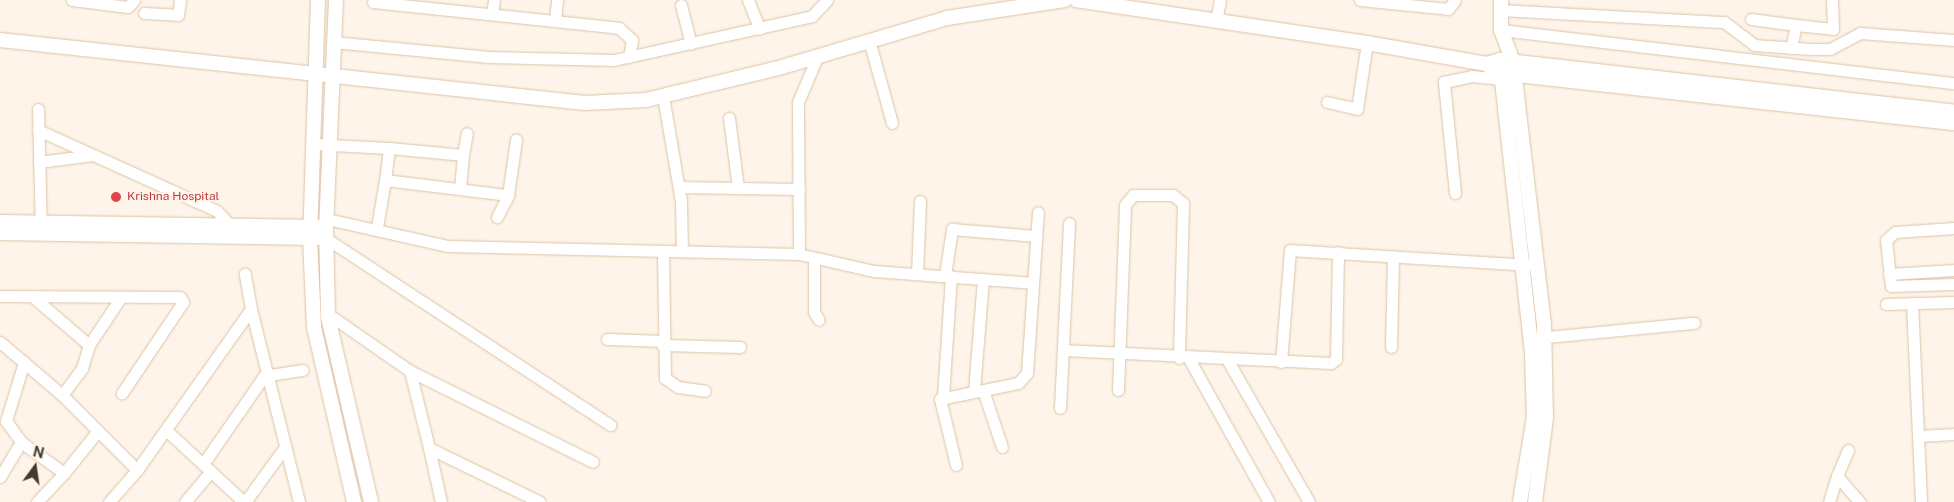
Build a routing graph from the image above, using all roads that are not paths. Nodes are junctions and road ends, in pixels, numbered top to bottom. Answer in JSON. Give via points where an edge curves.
{"nodes":[{"id":1,"x":72,"y":0,"type":"edge"},
{"id":2,"x":134,"y":0,"type":"edge"},
{"id":3,"x":180,"y":0,"type":"edge"},
{"id":4,"x":318,"y":0,"type":"edge"},
{"id":5,"x":336,"y":0,"type":"edge"},
{"id":6,"x":494,"y":0,"type":"edge"},
{"id":7,"x":557,"y":0,"type":"edge"},
{"id":8,"x":748,"y":0,"type":"edge"},
{"id":9,"x":827,"y":0,"type":"edge"},
{"id":10,"x":1066,"y":0,"type":"edge"},
{"id":11,"x":1076,"y":0,"type":"edge"},
{"id":12,"x":1360,"y":0,"type":"edge"},
{"id":13,"x":1455,"y":0,"type":"edge"},
{"id":14,"x":1832,"y":0,"type":"edge"},
{"id":15,"x":96,"y":2,"type":"edge"},
{"id":16,"x":373,"y":2,"type":"dead end"},
{"id":17,"x":1501,"y":3,"type":"edge"},
{"id":18,"x":428,"y":4,"type":"edge"},
{"id":19,"x":681,"y":5,"type":"dead end"},
{"id":20,"x":1218,"y":10,"type":"edge"},
{"id":21,"x":144,"y":13,"type":"dead end"},
{"id":22,"x":492,"y":13,"type":"junction"},
{"id":23,"x":1750,"y":19,"type":"dead end"},
{"id":24,"x":555,"y":20,"type":"junction"},
{"id":25,"x":1796,"y":25,"type":"junction"},
{"id":26,"x":760,"y":29,"type":"junction"},
{"id":27,"x":1502,"y":36,"type":"junction"},
{"id":28,"x":0,"y":40,"type":"edge"},
{"id":29,"x":869,"y":40,"type":"junction"},
{"id":30,"x":1954,"y":40,"type":"edge"},
{"id":31,"x":334,"y":42,"type":"junction"},
{"id":32,"x":1367,"y":43,"type":"junction"},
{"id":33,"x":691,"y":44,"type":"junction"},
{"id":34,"x":1788,"y":48,"type":"junction"},
{"id":35,"x":818,"y":55,"type":"junction"},
{"id":36,"x":629,"y":57,"type":"junction"},
{"id":37,"x":1784,"y":64,"type":"junction"},
{"id":38,"x":1500,"y":70,"type":"junction"},
{"id":39,"x":314,"y":71,"type":"junction"},
{"id":40,"x":330,"y":75,"type":"junction"},
{"id":41,"x":1954,"y":84,"type":"edge"},
{"id":42,"x":1670,"y":86,"type":"junction"},
{"id":43,"x":663,"y":96,"type":"junction"},
{"id":44,"x":1327,"y":102,"type":"dead end"},
{"id":45,"x":38,"y":110,"type":"dead end"},
{"id":46,"x":1954,"y":112,"type":"edge"},
{"id":47,"x":729,"y":118,"type":"dead end"},
{"id":48,"x":892,"y":123,"type":"dead end"},
{"id":49,"x":1954,"y":123,"type":"edge"},
{"id":50,"x":38,"y":130,"type":"junction"},
{"id":51,"x":467,"y":132,"type":"dead end"},
{"id":52,"x":516,"y":140,"type":"dead end"},
{"id":53,"x":332,"y":143,"type":"junction"},
{"id":54,"x":312,"y":144,"type":"junction"},
{"id":55,"x":389,"y":148,"type":"junction"},
{"id":56,"x":93,"y":155,"type":"junction"},
{"id":57,"x":463,"y":155,"type":"junction"},
{"id":58,"x":39,"y":162,"type":"junction"},
{"id":59,"x":385,"y":180,"type":"junction"},
{"id":60,"x":679,"y":187,"type":"junction"},
{"id":61,"x":738,"y":188,"type":"junction"},
{"id":62,"x":460,"y":189,"type":"junction"},
{"id":63,"x":799,"y":189,"type":"junction"},
{"id":64,"x":1455,"y":194,"type":"dead end"},
{"id":65,"x":508,"y":195,"type":"junction"},
{"id":66,"x":920,"y":201,"type":"dead end"},
{"id":67,"x":1038,"y":212,"type":"dead end"},
{"id":68,"x":497,"y":217,"type":"dead end"},
{"id":69,"x":0,"y":222,"type":"edge"},
{"id":70,"x":1069,"y":223,"type":"dead end"},
{"id":71,"x":230,"y":225,"type":"junction"},
{"id":72,"x":41,"y":226,"type":"junction"},
{"id":73,"x":377,"y":227,"type":"junction"},
{"id":74,"x":327,"y":228,"type":"junction"},
{"id":75,"x":1954,"y":228,"type":"edge"},
{"id":76,"x":310,"y":232,"type":"junction"},
{"id":77,"x":0,"y":233,"type":"edge"},
{"id":78,"x":1036,"y":236,"type":"junction"},
{"id":79,"x":664,"y":251,"type":"junction"},
{"id":80,"x":682,"y":251,"type":"junction"},
{"id":81,"x":1338,"y":252,"type":"junction"},
{"id":82,"x":800,"y":254,"type":"junction"},
{"id":83,"x":1393,"y":256,"type":"junction"},
{"id":84,"x":814,"y":260,"type":"junction"},
{"id":85,"x":1524,"y":265,"type":"junction"},
{"id":86,"x":1540,"y":266,"type":"junction"},
{"id":87,"x":1954,"y":270,"type":"edge"},
{"id":88,"x":917,"y":273,"type":"junction"},
{"id":89,"x":245,"y":274,"type":"dead end"},
{"id":90,"x":1889,"y":274,"type":"junction"},
{"id":91,"x":948,"y":276,"type":"junction"},
{"id":92,"x":984,"y":279,"type":"junction"},
{"id":93,"x":1032,"y":283,"type":"junction"},
{"id":94,"x":1954,"y":284,"type":"edge"},
{"id":95,"x":0,"y":296,"type":"edge"},
{"id":96,"x":32,"y":296,"type":"junction"},
{"id":97,"x":121,"y":297,"type":"junction"},
{"id":98,"x":1954,"y":302,"type":"edge"},
{"id":99,"x":1912,"y":303,"type":"junction"},
{"id":100,"x":1886,"y":304,"type":"dead end"},
{"id":101,"x":251,"y":309,"type":"junction"},
{"id":102,"x":328,"y":314,"type":"junction"},
{"id":103,"x":819,"y":320,"type":"dead end"},
{"id":104,"x":1694,"y":323,"type":"dead end"},
{"id":105,"x":1544,"y":337,"type":"junction"},
{"id":106,"x":1530,"y":338,"type":"junction"},
{"id":107,"x":606,"y":339,"type":"dead end"},
{"id":108,"x":0,"y":342,"type":"edge"},
{"id":109,"x":662,"y":343,"type":"junction"},
{"id":110,"x":89,"y":345,"type":"junction"},
{"id":111,"x":740,"y":347,"type":"dead end"},
{"id":112,"x":1392,"y":347,"type":"dead end"},
{"id":113,"x":1063,"y":350,"type":"junction"},
{"id":114,"x":1120,"y":354,"type":"junction"},
{"id":115,"x":1184,"y":358,"type":"junction"},
{"id":116,"x":1228,"y":361,"type":"junction"},
{"id":117,"x":24,"y":362,"type":"junction"},
{"id":118,"x":1281,"y":362,"type":"junction"},
{"id":119,"x":303,"y":370,"type":"dead end"},
{"id":120,"x":410,"y":371,"type":"junction"},
{"id":121,"x":264,"y":376,"type":"junction"},
{"id":122,"x":979,"y":390,"type":"junction"},
{"id":123,"x":1118,"y":390,"type":"dead end"},
{"id":124,"x":705,"y":391,"type":"dead end"},
{"id":125,"x":122,"y":393,"type":"dead end"},
{"id":126,"x":62,"y":395,"type":"junction"},
{"id":127,"x":943,"y":397,"type":"junction"},
{"id":128,"x":1060,"y":408,"type":"dead end"},
{"id":129,"x":610,"y":424,"type":"dead end"},
{"id":130,"x":167,"y":431,"type":"junction"},
{"id":131,"x":98,"y":432,"type":"junction"},
{"id":132,"x":1954,"y":434,"type":"edge"},
{"id":133,"x":1918,"y":436,"type":"junction"},
{"id":134,"x":20,"y":442,"type":"junction"},
{"id":135,"x":285,"y":447,"type":"junction"},
{"id":136,"x":1002,"y":447,"type":"dead end"},
{"id":137,"x":429,"y":448,"type":"junction"},
{"id":138,"x":1848,"y":450,"type":"dead end"},
{"id":139,"x":593,"y":462,"type":"dead end"},
{"id":140,"x":956,"y":465,"type":"dead end"},
{"id":141,"x":207,"y":467,"type":"junction"},
{"id":142,"x":137,"y":470,"type":"junction"},
{"id":143,"x":1,"y":473,"type":"edge"},
{"id":144,"x":64,"y":473,"type":"junction"},
{"id":145,"x":1837,"y":476,"type":"junction"},
{"id":146,"x":441,"y":500,"type":"edge"},
{"id":147,"x":37,"y":502,"type":"edge"},
{"id":148,"x":109,"y":502,"type":"edge"},
{"id":149,"x":185,"y":502,"type":"edge"},
{"id":150,"x":244,"y":502,"type":"edge"},
{"id":151,"x":299,"y":502,"type":"edge"},
{"id":152,"x":354,"y":502,"type":"edge"},
{"id":153,"x":371,"y":502,"type":"edge"},
{"id":154,"x":429,"y":502,"type":"edge"},
{"id":155,"x":540,"y":502,"type":"edge"},
{"id":156,"x":1269,"y":502,"type":"edge"},
{"id":157,"x":1309,"y":502,"type":"edge"},
{"id":158,"x":1520,"y":502,"type":"edge"},
{"id":159,"x":1535,"y":502,"type":"edge"},
{"id":160,"x":1829,"y":502,"type":"edge"},
{"id":161,"x":1860,"y":502,"type":"edge"},
{"id":162,"x":1920,"y":502,"type":"edge"}],
"edges":[{"from":1,"to":15,"type":"street"},
{"from":2,"to":15,"type":"street","via":[[128,7]]},
{"from":3,"to":21,"type":"street","via":[[178,15]]},
{"from":4,"to":39,"type":"street"},
{"from":5,"to":31,"type":"street"},
{"from":6,"to":22,"type":"street"},
{"from":7,"to":24,"type":"street"},
{"from":8,"to":26,"type":"street"},
{"from":9,"to":26,"type":"street","via":[[815,15]]},
{"from":10,"to":29,"type":"street","via":[[947,18]]},
{"from":11,"to":20,"type":"street"},
{"from":12,"to":13,"type":"street","via":[[1448,9]]},
{"from":14,"to":25,"type":"street","via":[[1833,29]]},
{"from":16,"to":18,"type":"street"},
{"from":17,"to":27,"type":"street"},
{"from":17,"to":34,"type":"street","via":[[1724,22],[1754,45]]},
{"from":18,"to":22,"type":"street"},
{"from":19,"to":33,"type":"street"},
{"from":20,"to":32,"type":"street"},
{"from":22,"to":24,"type":"street"},
{"from":23,"to":25,"type":"street"},
{"from":24,"to":36,"type":"street","via":[[623,30],[632,40]]},
{"from":25,"to":34,"type":"street"},
{"from":26,"to":33,"type":"street"},
{"from":27,"to":37,"type":"street"},
{"from":27,"to":38,"type":"street"},
{"from":28,"to":39,"type":"street"},
{"from":29,"to":35,"type":"street"},
{"from":29,"to":48,"type":"street"},
{"from":30,"to":34,"type":"street","via":[[1867,32],[1854,34],[1830,49]]},
{"from":31,"to":36,"type":"street","via":[[544,60]]},
{"from":31,"to":40,"type":"street"},
{"from":32,"to":38,"type":"street"},
{"from":32,"to":44,"type":"street","via":[[1357,109]]},
{"from":33,"to":36,"type":"street"},
{"from":34,"to":37,"type":"street"},
{"from":35,"to":43,"type":"street"},
{"from":35,"to":63,"type":"street","via":[[798,102]]},
{"from":37,"to":41,"type":"street"},
{"from":38,"to":42,"type":"street"},
{"from":38,"to":64,"type":"street","via":[[1444,82]]},
{"from":38,"to":85,"type":"street"},
{"from":38,"to":86,"type":"street"},
{"from":39,"to":40,"type":"street"},
{"from":39,"to":54,"type":"street"},
{"from":40,"to":43,"type":"street","via":[[585,104]]},
{"from":40,"to":53,"type":"street"},
{"from":42,"to":46,"type":"street"},
{"from":42,"to":49,"type":"street"},
{"from":43,"to":60,"type":"street"},
{"from":45,"to":50,"type":"street"},
{"from":47,"to":61,"type":"street"},
{"from":50,"to":56,"type":"street"},
{"from":50,"to":58,"type":"street"},
{"from":51,"to":57,"type":"street"},
{"from":52,"to":65,"type":"street"},
{"from":53,"to":54,"type":"street"},
{"from":53,"to":55,"type":"street"},
{"from":53,"to":74,"type":"street"},
{"from":54,"to":76,"type":"street"},
{"from":55,"to":57,"type":"street"},
{"from":55,"to":59,"type":"street"},
{"from":56,"to":58,"type":"street"},
{"from":56,"to":71,"type":"street","via":[[217,211]]},
{"from":57,"to":62,"type":"street"},
{"from":58,"to":72,"type":"street"},
{"from":59,"to":62,"type":"street"},
{"from":59,"to":73,"type":"street"},
{"from":60,"to":61,"type":"street"},
{"from":60,"to":80,"type":"street"},
{"from":61,"to":63,"type":"street"},
{"from":62,"to":65,"type":"street"},
{"from":63,"to":82,"type":"street"},
{"from":65,"to":68,"type":"street"},
{"from":66,"to":88,"type":"street"},
{"from":67,"to":78,"type":"street"},
{"from":69,"to":72,"type":"street"},
{"from":70,"to":113,"type":"street"},
{"from":71,"to":72,"type":"street"},
{"from":71,"to":76,"type":"street"},
{"from":72,"to":76,"type":"street"},
{"from":72,"to":77,"type":"street"},
{"from":73,"to":74,"type":"street"},
{"from":73,"to":79,"type":"street","via":[[448,246]]},
{"from":74,"to":76,"type":"street"},
{"from":74,"to":102,"type":"street"},
{"from":74,"to":129,"type":"street"},
{"from":75,"to":90,"type":"street","via":[[1890,233],[1886,240]]},
{"from":76,"to":152,"type":"street","via":[[314,327]]},
{"from":78,"to":91,"type":"street","via":[[952,229]]},
{"from":78,"to":93,"type":"street"},
{"from":79,"to":80,"type":"street"},
{"from":79,"to":109,"type":"street"},
{"from":80,"to":82,"type":"street"},
{"from":81,"to":83,"type":"street"},
{"from":81,"to":118,"type":"street","via":[[1288,252]]},
{"from":81,"to":118,"type":"street","via":[[1336,359],[1331,364]]},
{"from":82,"to":84,"type":"street"},
{"from":83,"to":85,"type":"street"},
{"from":83,"to":112,"type":"street"},
{"from":84,"to":88,"type":"street","via":[[874,271]]},
{"from":84,"to":103,"type":"street","via":[[814,312]]},
{"from":85,"to":86,"type":"street"},
{"from":85,"to":106,"type":"street"},
{"from":86,"to":105,"type":"street"},
{"from":87,"to":90,"type":"street"},
{"from":88,"to":91,"type":"street"},
{"from":89,"to":101,"type":"street"},
{"from":90,"to":94,"type":"street","via":[[1893,287]]},
{"from":91,"to":92,"type":"street"},
{"from":91,"to":127,"type":"street"},
{"from":92,"to":93,"type":"street"},
{"from":92,"to":122,"type":"street"},
{"from":93,"to":122,"type":"street","via":[[1025,378]]},
{"from":95,"to":96,"type":"street"},
{"from":96,"to":97,"type":"street"},
{"from":96,"to":110,"type":"street"},
{"from":97,"to":110,"type":"street"},
{"from":97,"to":125,"type":"street","via":[[180,297],[184,302]]},
{"from":98,"to":99,"type":"street"},
{"from":99,"to":100,"type":"street"},
{"from":99,"to":133,"type":"street"},
{"from":101,"to":121,"type":"street"},
{"from":101,"to":130,"type":"street"},
{"from":102,"to":120,"type":"street"},
{"from":102,"to":153,"type":"street"},
{"from":104,"to":105,"type":"street"},
{"from":105,"to":106,"type":"street"},
{"from":105,"to":159,"type":"street","via":[[1546,418]]},
{"from":106,"to":158,"type":"street","via":[[1534,416]]},
{"from":107,"to":109,"type":"street"},
{"from":108,"to":117,"type":"street"},
{"from":109,"to":111,"type":"street"},
{"from":109,"to":124,"type":"street","via":[[668,382]]},
{"from":110,"to":126,"type":"street","via":[[82,368]]},
{"from":113,"to":114,"type":"street"},
{"from":113,"to":128,"type":"street"},
{"from":114,"to":115,"type":"street"},
{"from":114,"to":115,"type":"street","via":[[1125,201],[1133,195],[1173,195],[1183,203]]},
{"from":114,"to":123,"type":"street"},
{"from":115,"to":116,"type":"street"},
{"from":115,"to":156,"type":"street"},
{"from":116,"to":118,"type":"street"},
{"from":116,"to":157,"type":"street"},
{"from":117,"to":126,"type":"street"},
{"from":117,"to":134,"type":"street","via":[[6,421]]},
{"from":119,"to":121,"type":"street"},
{"from":120,"to":137,"type":"street"},
{"from":120,"to":139,"type":"street"},
{"from":121,"to":135,"type":"street"},
{"from":121,"to":141,"type":"street"},
{"from":122,"to":127,"type":"street"},
{"from":122,"to":136,"type":"street"},
{"from":126,"to":131,"type":"street"},
{"from":127,"to":140,"type":"street","via":[[938,405]]},
{"from":130,"to":141,"type":"street"},
{"from":130,"to":142,"type":"street"},
{"from":131,"to":142,"type":"street"},
{"from":131,"to":144,"type":"street"},
{"from":132,"to":133,"type":"street"},
{"from":133,"to":162,"type":"street"},
{"from":134,"to":143,"type":"street"},
{"from":134,"to":144,"type":"street"},
{"from":135,"to":150,"type":"street"},
{"from":135,"to":151,"type":"street"},
{"from":137,"to":146,"type":"street"},
{"from":137,"to":155,"type":"street"},
{"from":138,"to":145,"type":"street"},
{"from":141,"to":149,"type":"street"},
{"from":141,"to":150,"type":"street"},
{"from":142,"to":148,"type":"street"},
{"from":144,"to":147,"type":"street"},
{"from":145,"to":160,"type":"street"},
{"from":145,"to":161,"type":"street"},
{"from":146,"to":154,"type":"street"}]}
